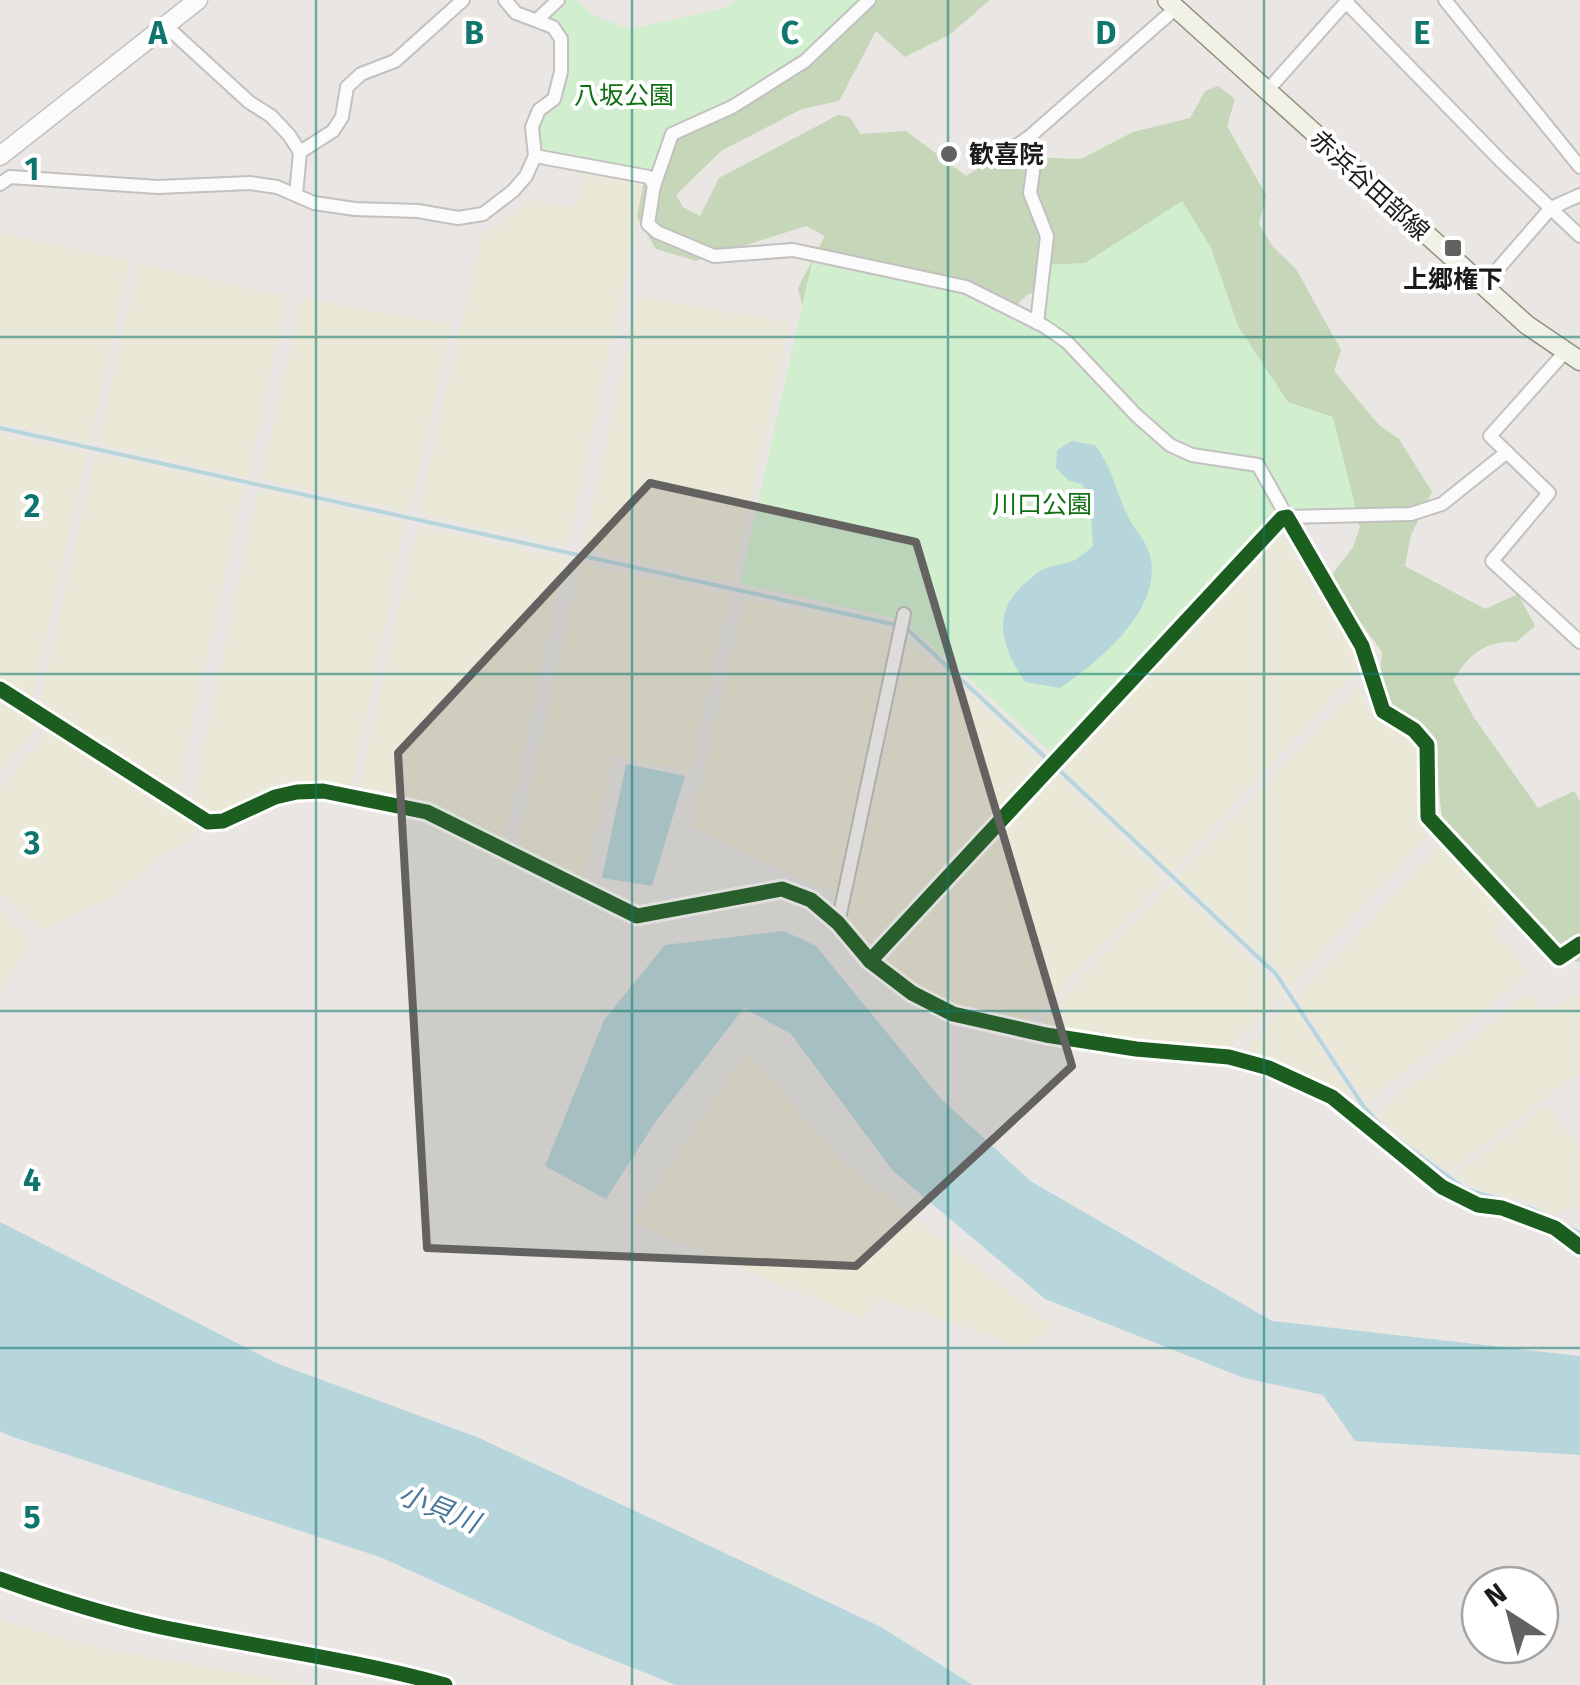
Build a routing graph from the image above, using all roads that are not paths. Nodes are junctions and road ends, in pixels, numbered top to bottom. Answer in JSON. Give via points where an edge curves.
{"nodes":[{"id":1,"x":198,"y":0,"type":"edge"},
{"id":2,"x":463,"y":0,"type":"edge"},
{"id":3,"x":505,"y":0,"type":"edge"},
{"id":4,"x":558,"y":0,"type":"edge"},
{"id":5,"x":869,"y":0,"type":"edge"},
{"id":6,"x":1445,"y":0,"type":"edge"},
{"id":7,"x":1347,"y":1,"type":"edge"},
{"id":8,"x":1171,"y":4,"type":"edge"},
{"id":9,"x":538,"y":18,"type":"junction"},
{"id":10,"x":166,"y":26,"type":"junction"},
{"id":11,"x":1266,"y":92,"type":"junction"},
{"id":12,"x":1028,"y":138,"type":"junction"},
{"id":13,"x":1013,"y":148,"type":"dead end"},
{"id":14,"x":300,"y":152,"type":"junction"},
{"id":15,"x":0,"y":156,"type":"edge"},
{"id":16,"x":535,"y":156,"type":"junction"},
{"id":17,"x":1580,"y":167,"type":"edge"},
{"id":18,"x":0,"y":184,"type":"edge"},
{"id":19,"x":654,"y":186,"type":"junction"},
{"id":20,"x":296,"y":195,"type":"junction"},
{"id":21,"x":1580,"y":195,"type":"edge"},
{"id":22,"x":1551,"y":208,"type":"junction"},
{"id":23,"x":1580,"y":236,"type":"edge"},
{"id":24,"x":1482,"y":286,"type":"junction"},
{"id":25,"x":1037,"y":323,"type":"junction"},
{"id":26,"x":1573,"y":357,"type":"edge"},
{"id":27,"x":1507,"y":452,"type":"junction"},
{"id":28,"x":1287,"y":517,"type":"junction"},
{"id":29,"x":904,"y":614,"type":"dead end"},
{"id":30,"x":1580,"y":642,"type":"edge"},
{"id":31,"x":0,"y":690,"type":"edge"},
{"id":32,"x":838,"y":924,"type":"junction"},
{"id":33,"x":1580,"y":944,"type":"edge"},
{"id":34,"x":870,"y":961,"type":"junction"},
{"id":35,"x":1580,"y":1247,"type":"edge"}],
"edges":[{"from":1,"to":10,"type":"street"},
{"from":2,"to":14,"type":"street","via":[[395,61],[361,74],[348,87],[333,131]]},
{"from":3,"to":9,"type":"street","via":[[516,13]]},
{"from":4,"to":9,"type":"street"},
{"from":5,"to":19,"type":"street","via":[[805,61],[732,107],[672,134]]},
{"from":6,"to":17,"type":"street"},
{"from":7,"to":11,"type":"street"},
{"from":7,"to":22,"type":"street"},
{"from":8,"to":11,"type":"main road","name":"赤浜谷田部線"},
{"from":8,"to":12,"type":"street"},
{"from":9,"to":16,"type":"street","via":[[561,39],[562,55],[554,99],[532,127]]},
{"from":10,"to":14,"type":"street","via":[[272,116]]},
{"from":10,"to":15,"type":"street"},
{"from":11,"to":24,"type":"main road","name":"赤浜谷田部線"},
{"from":12,"to":13,"type":"street"},
{"from":12,"to":25,"type":"street","via":[[1035,157],[1030,193],[1047,236]]},
{"from":14,"to":20,"type":"street"},
{"from":16,"to":19,"type":"street","via":[[649,177]]},
{"from":16,"to":20,"type":"street","via":[[513,192],[483,214],[354,209]]},
{"from":18,"to":20,"type":"street","via":[[10,178],[158,186],[250,182]]},
{"from":19,"to":25,"type":"street","via":[[648,224],[714,256],[793,250],[831,257],[966,287]]},
{"from":21,"to":22,"type":"street"},
{"from":22,"to":23,"type":"street"},
{"from":22,"to":24,"type":"street"},
{"from":24,"to":26,"type":"main road","name":"赤浜谷田部線"},
{"from":25,"to":28,"type":"street","via":[[1067,342],[1170,445],[1258,465]]},
{"from":26,"to":27,"type":"street","via":[[1490,436]]},
{"from":27,"to":28,"type":"street","via":[[1442,504],[1411,514]]},
{"from":27,"to":30,"type":"street","via":[[1549,494],[1492,562]]},
{"from":28,"to":33,"type":"street","via":[[1362,646],[1383,711],[1427,745],[1428,818],[1558,958]]},
{"from":28,"to":34,"type":"street"},
{"from":29,"to":32,"type":"street"},
{"from":31,"to":32,"type":"street","via":[[208,822],[286,794],[323,790],[427,812],[637,916],[782,890],[811,900]]},
{"from":32,"to":34,"type":"street"},
{"from":34,"to":35,"type":"street","via":[[954,1014],[1046,1035],[1229,1057],[1269,1068],[1332,1096],[1442,1186],[1555,1228]]}]}
